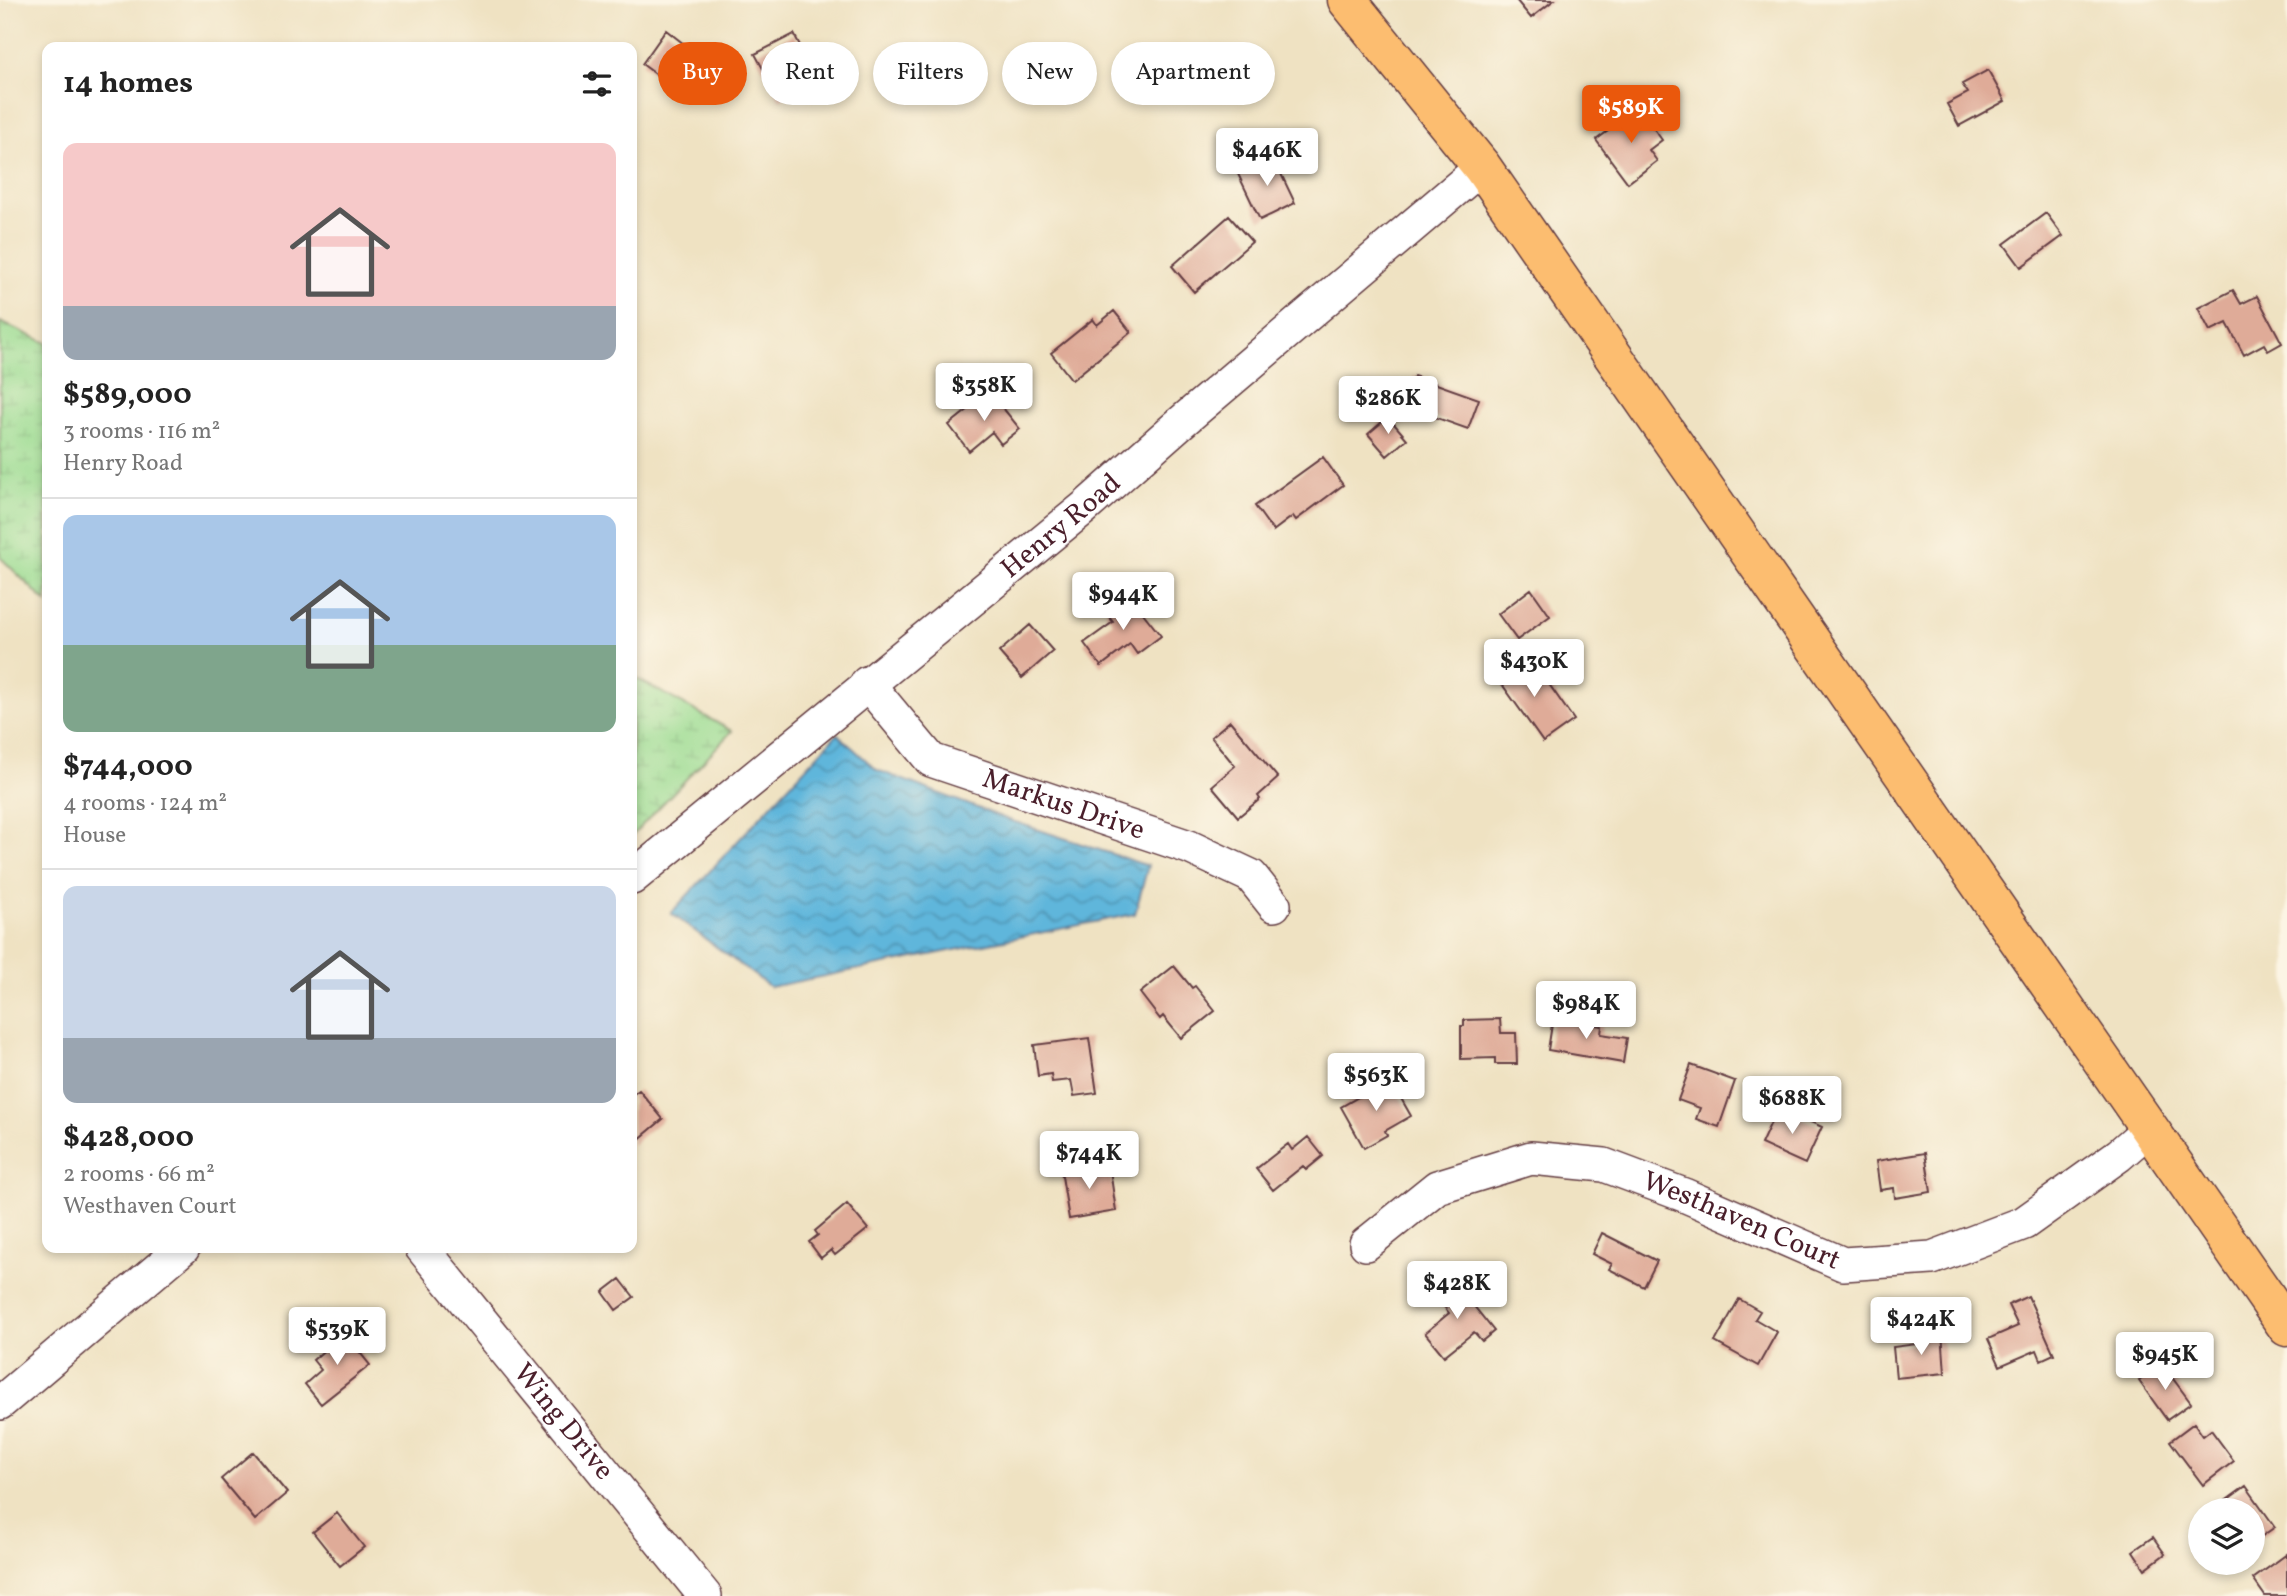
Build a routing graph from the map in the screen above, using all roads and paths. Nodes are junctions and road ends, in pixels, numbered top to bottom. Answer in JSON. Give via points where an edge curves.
{"nodes":[{"id":1,"x":1347,"y":0,"type":"edge"},
{"id":2,"x":1482,"y":167,"type":"junction"},
{"id":3,"x":867,"y":684,"type":"junction"},
{"id":4,"x":637,"y":874,"type":"edge"},
{"id":5,"x":1274,"y":905,"type":"dead end"},
{"id":6,"x":2149,"y":1129,"type":"junction"},
{"id":7,"x":1366,"y":1244,"type":"dead end"},
{"id":8,"x":177,"y":1253,"type":"edge"},
{"id":9,"x":426,"y":1253,"type":"edge"},
{"id":10,"x":2287,"y":1327,"type":"edge"},
{"id":11,"x":0,"y":1403,"type":"edge"},
{"id":12,"x":705,"y":1596,"type":"edge"}],
"edges":[{"from":1,"to":2,"type":"main road"},
{"from":2,"to":3,"type":"street","name":"Henry Road","via":[[1084,508]]},
{"from":2,"to":6,"type":"main road"},
{"from":3,"to":4,"type":"street","name":"Henry Road"},
{"from":3,"to":5,"type":"street","name":"Markus Drive","via":[[931,760],[1189,847],[1251,876]]},
{"from":6,"to":7,"type":"street","name":"Westhaven Court","via":[[2024,1223],[1932,1258],[1843,1264],[1604,1165],[1531,1158],[1437,1187]]},
{"from":6,"to":10,"type":"main road"},
{"from":8,"to":11,"type":"street"},
{"from":9,"to":12,"type":"street","name":"Wing Drive"}]}
